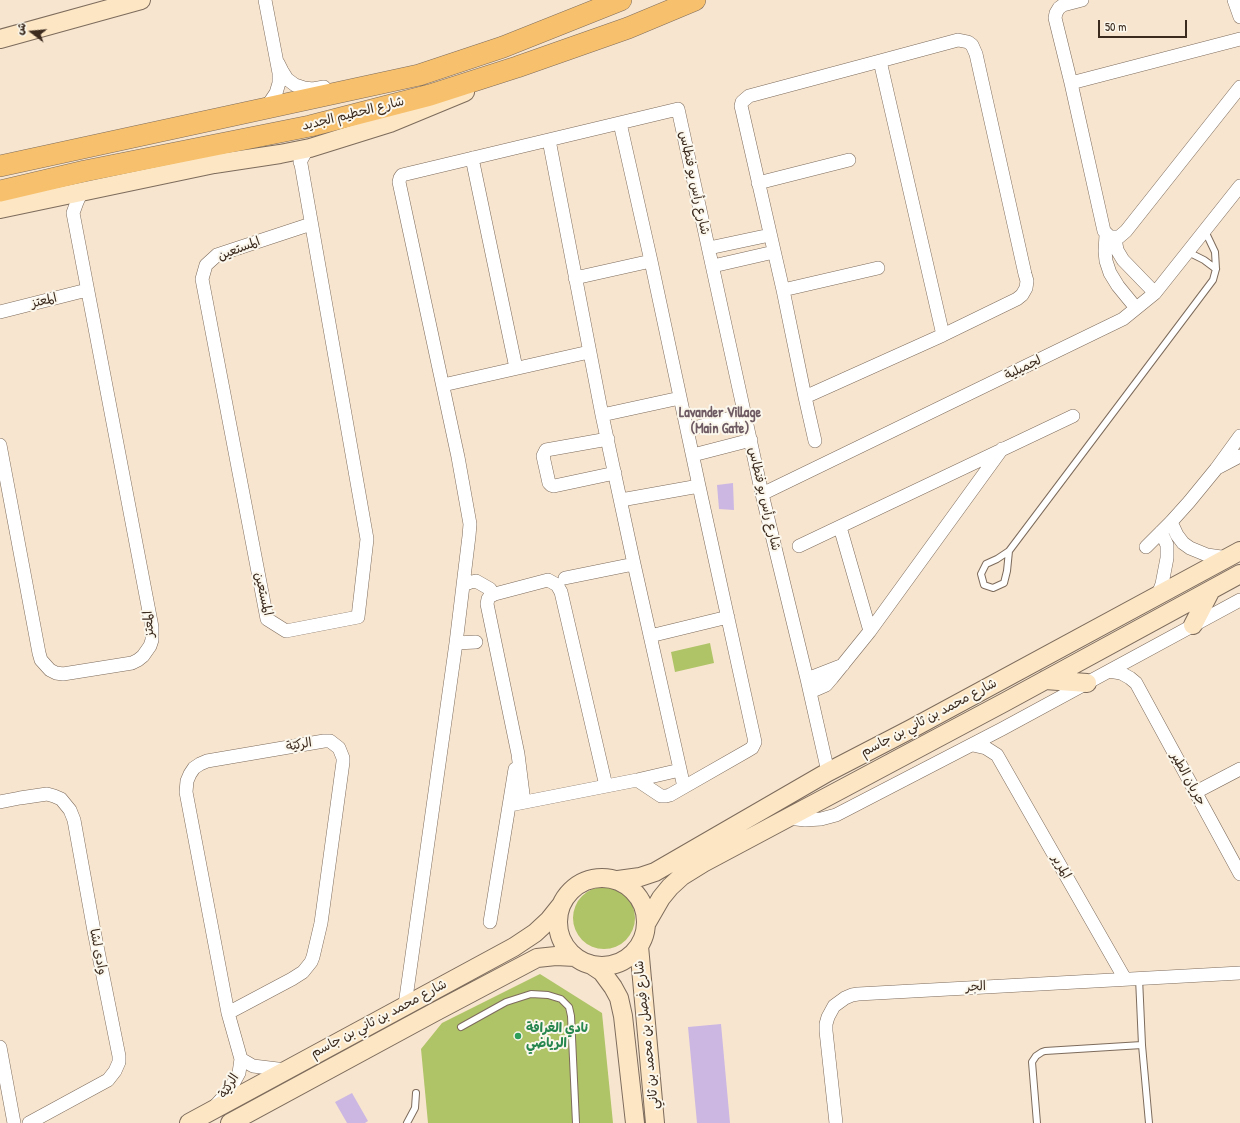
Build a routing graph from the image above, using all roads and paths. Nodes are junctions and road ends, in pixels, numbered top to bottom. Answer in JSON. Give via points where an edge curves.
{"nodes":[{"id":1,"x":141,"y":0,"type":"edge"},
{"id":2,"x":266,"y":0,"type":"edge"},
{"id":3,"x":621,"y":0,"type":"edge"},
{"id":4,"x":695,"y":0,"type":"edge"},
{"id":5,"x":1082,"y":0,"type":"edge"},
{"id":6,"x":1234,"y":0,"type":"edge"},
{"id":7,"x":1240,"y":17,"type":"edge"},
{"id":8,"x":0,"y":38,"type":"edge"},
{"id":9,"x":1240,"y":39,"type":"edge"},
{"id":10,"x":880,"y":60,"type":"junction"},
{"id":11,"x":278,"y":63,"type":"junction"},
{"id":12,"x":517,"y":67,"type":"junction"},
{"id":13,"x":419,"y":75,"type":"junction"},
{"id":14,"x":1071,"y":83,"type":"junction"},
{"id":15,"x":1240,"y":87,"type":"edge"},
{"id":16,"x":263,"y":110,"type":"junction"},
{"id":17,"x":620,"y":123,"type":"junction"},
{"id":18,"x":549,"y":140,"type":"junction"},
{"id":19,"x":305,"y":155,"type":"junction"},
{"id":20,"x":472,"y":158,"type":"junction"},
{"id":21,"x":849,"y":160,"type":"dead end"},
{"id":22,"x":0,"y":166,"type":"edge"},
{"id":23,"x":758,"y":183,"type":"junction"},
{"id":24,"x":1240,"y":186,"type":"edge"},
{"id":25,"x":0,"y":190,"type":"edge"},
{"id":26,"x":82,"y":191,"type":"junction"},
{"id":27,"x":51,"y":198,"type":"junction"},
{"id":28,"x":0,"y":209,"type":"edge"},
{"id":29,"x":73,"y":212,"type":"junction"},
{"id":30,"x":310,"y":224,"type":"junction"},
{"id":31,"x":1205,"y":231,"type":"junction"},
{"id":32,"x":770,"y":235,"type":"junction"},
{"id":33,"x":1110,"y":236,"type":"junction"},
{"id":34,"x":708,"y":248,"type":"junction"},
{"id":35,"x":774,"y":252,"type":"junction"},
{"id":36,"x":1188,"y":252,"type":"junction"},
{"id":37,"x":652,"y":260,"type":"junction"},
{"id":38,"x":713,"y":266,"type":"junction"},
{"id":39,"x":878,"y":268,"type":"dead end"},
{"id":40,"x":1216,"y":269,"type":"junction"},
{"id":41,"x":575,"y":278,"type":"junction"},
{"id":42,"x":87,"y":290,"type":"junction"},
{"id":43,"x":783,"y":290,"type":"junction"},
{"id":44,"x":1155,"y":293,"type":"junction"},
{"id":45,"x":1136,"y":308,"type":"junction"},
{"id":46,"x":0,"y":312,"type":"edge"},
{"id":47,"x":943,"y":335,"type":"junction"},
{"id":48,"x":589,"y":352,"type":"junction"},
{"id":49,"x":516,"y":368,"type":"junction"},
{"id":50,"x":443,"y":385,"type":"junction"},
{"id":51,"x":805,"y":397,"type":"junction"},
{"id":52,"x":680,"y":398,"type":"junction"},
{"id":53,"x":745,"y":414,"type":"junction"},
{"id":54,"x":602,"y":415,"type":"junction"},
{"id":55,"x":1073,"y":416,"type":"dead end"},
{"id":56,"x":687,"y":430,"type":"junction"},
{"id":57,"x":1240,"y":436,"type":"edge"},
{"id":58,"x":608,"y":439,"type":"junction"},
{"id":59,"x":750,"y":440,"type":"junction"},
{"id":60,"x":815,"y":442,"type":"dead end"},
{"id":61,"x":0,"y":445,"type":"edge"},
{"id":62,"x":1002,"y":449,"type":"junction"},
{"id":63,"x":693,"y":455,"type":"junction"},
{"id":64,"x":1240,"y":456,"type":"edge"},
{"id":65,"x":1216,"y":469,"type":"junction"},
{"id":66,"x":615,"y":473,"type":"junction"},
{"id":67,"x":698,"y":486,"type":"junction"},
{"id":68,"x":762,"y":494,"type":"junction"},
{"id":69,"x":621,"y":500,"type":"junction"},
{"id":70,"x":1171,"y":522,"type":"junction"},
{"id":71,"x":840,"y":527,"type":"junction"},
{"id":72,"x":1161,"y":532,"type":"junction"},
{"id":73,"x":798,"y":546,"type":"dead end"},
{"id":74,"x":1146,"y":547,"type":"dead end"},
{"id":75,"x":1010,"y":551,"type":"junction"},
{"id":76,"x":1234,"y":555,"type":"edge"},
{"id":77,"x":634,"y":564,"type":"junction"},
{"id":78,"x":1240,"y":574,"type":"edge"},
{"id":79,"x":565,"y":578,"type":"dead end"},
{"id":80,"x":463,"y":585,"type":"junction"},
{"id":81,"x":1211,"y":590,"type":"junction"},
{"id":82,"x":493,"y":595,"type":"junction"},
{"id":83,"x":1157,"y":597,"type":"junction"},
{"id":84,"x":1240,"y":600,"type":"edge"},
{"id":85,"x":728,"y":617,"type":"junction"},
{"id":86,"x":1193,"y":625,"type":"junction"},
{"id":87,"x":870,"y":631,"type":"junction"},
{"id":88,"x":650,"y":636,"type":"junction"},
{"id":89,"x":476,"y":642,"type":"dead end"},
{"id":90,"x":456,"y":643,"type":"junction"},
{"id":91,"x":1138,"y":655,"type":"junction"},
{"id":92,"x":843,"y":665,"type":"junction"},
{"id":93,"x":1109,"y":671,"type":"junction"},
{"id":94,"x":807,"y":678,"type":"junction"},
{"id":95,"x":1045,"y":680,"type":"junction"},
{"id":96,"x":1087,"y":683,"type":"junction"},
{"id":97,"x":1136,"y":683,"type":"junction"},
{"id":98,"x":810,"y":692,"type":"junction"},
{"id":99,"x":1002,"y":729,"type":"junction"},
{"id":100,"x":973,"y":745,"type":"junction"},
{"id":101,"x":518,"y":754,"type":"junction"},
{"id":102,"x":997,"y":755,"type":"junction"},
{"id":103,"x":1240,"y":769,"type":"edge"},
{"id":104,"x":680,"y":770,"type":"junction"},
{"id":105,"x":828,"y":772,"type":"junction"},
{"id":106,"x":637,"y":780,"type":"junction"},
{"id":107,"x":606,"y":786,"type":"junction"},
{"id":108,"x":684,"y":787,"type":"junction"},
{"id":109,"x":1196,"y":792,"type":"junction"},
{"id":110,"x":0,"y":802,"type":"edge"},
{"id":111,"x":524,"y":802,"type":"junction"},
{"id":112,"x":510,"y":805,"type":"junction"},
{"id":113,"x":788,"y":818,"type":"junction"},
{"id":114,"x":1240,"y":874,"type":"edge"},
{"id":115,"x":618,"y":880,"type":"junction"},
{"id":116,"x":561,"y":905,"type":"junction"},
{"id":117,"x":490,"y":922,"type":"dead end"},
{"id":118,"x":646,"y":924,"type":"junction"},
{"id":119,"x":638,"y":946,"type":"junction"},
{"id":120,"x":582,"y":961,"type":"junction"},
{"id":121,"x":1240,"y":973,"type":"edge"},
{"id":122,"x":1139,"y":978,"type":"junction"},
{"id":123,"x":1125,"y":979,"type":"junction"},
{"id":124,"x":405,"y":1005,"type":"junction"},
{"id":125,"x":228,"y":1013,"type":"junction"},
{"id":126,"x":461,"y":1027,"type":"dead end"},
{"id":127,"x":1142,"y":1045,"type":"junction"},
{"id":128,"x":0,"y":1047,"type":"edge"},
{"id":129,"x":241,"y":1059,"type":"junction"},
{"id":130,"x":286,"y":1070,"type":"junction"},
{"id":131,"x":416,"y":1093,"type":"dead end"},
{"id":132,"x":211,"y":1111,"type":"junction"},
{"id":133,"x":14,"y":1123,"type":"edge"},
{"id":134,"x":29,"y":1123,"type":"edge"},
{"id":135,"x":189,"y":1123,"type":"edge"},
{"id":136,"x":230,"y":1123,"type":"edge"},
{"id":137,"x":407,"y":1123,"type":"edge"},
{"id":138,"x":576,"y":1123,"type":"edge"},
{"id":139,"x":635,"y":1123,"type":"edge"},
{"id":140,"x":655,"y":1123,"type":"edge"},
{"id":141,"x":836,"y":1123,"type":"edge"},
{"id":142,"x":1038,"y":1123,"type":"edge"},
{"id":143,"x":1149,"y":1123,"type":"edge"}],
"edges":[{"from":1,"to":8,"type":"main road"},
{"from":2,"to":11,"type":"street"},
{"from":3,"to":13,"type":"main road","name":"شارع الحطيم الجديد","via":[[503,47]]},
{"from":4,"to":12,"type":"main road","name":"شارع الحطيم الجديد","via":[[628,28]]},
{"from":5,"to":14,"type":"street","via":[[1063,5],[1055,18]]},
{"from":6,"to":7,"type":"street"},
{"from":9,"to":14,"type":"street"},
{"from":10,"to":23,"type":"street","via":[[745,98],[741,106]]},
{"from":10,"to":47,"type":"street"},
{"from":10,"to":47,"type":"street","via":[[958,40],[972,45],[976,54],[1027,281],[1026,288],[1017,299]]},
{"from":11,"to":13,"type":"street","via":[[287,79],[304,88],[318,88],[376,76]]},
{"from":11,"to":16,"type":"street","via":[[279,83],[276,93]]},
{"from":12,"to":19,"type":"main road","via":[[455,97]]},
{"from":12,"to":25,"type":"main road","name":"شارع الحطيم الجديد","via":[[430,95],[310,126]]},
{"from":13,"to":16,"type":"main road","name":"شارع الحطيم الجديد"},
{"from":14,"to":33,"type":"street","via":[[1103,227]]},
{"from":15,"to":33,"type":"street","via":[[1126,231],[1119,237]]},
{"from":16,"to":22,"type":"main road","name":"شارع الحطيم الجديد"},
{"from":17,"to":18,"type":"street"},
{"from":17,"to":34,"type":"street","name":"شارع رأس بو فنطاس","via":[[678,109]]},
{"from":17,"to":37,"type":"street"},
{"from":18,"to":20,"type":"street"},
{"from":18,"to":41,"type":"street"},
{"from":19,"to":26,"type":"main road","via":[[280,154],[214,164]]},
{"from":19,"to":30,"type":"street","name":"المستعين"},
{"from":20,"to":49,"type":"street"},
{"from":20,"to":50,"type":"street","via":[[402,175],[400,178]]},
{"from":21,"to":23,"type":"street"},
{"from":23,"to":32,"type":"street"},
{"from":24,"to":31,"type":"street","name":"لجميلية"},
{"from":26,"to":27,"type":"main road"},
{"from":26,"to":29,"type":"street"},
{"from":27,"to":28,"type":"main road"},
{"from":27,"to":29,"type":"street","via":[[63,203]]},
{"from":29,"to":42,"type":"street","name":"المعتز"},
{"from":30,"to":30,"type":"street","name":"المستعين","via":[[367,539],[358,617],[286,631],[267,619],[202,279],[206,265],[217,256]]},
{"from":31,"to":36,"type":"street","name":"لجميلية"},
{"from":31,"to":40,"type":"lane","via":[[1215,252]]},
{"from":32,"to":34,"type":"street"},
{"from":32,"to":35,"type":"street"},
{"from":33,"to":44,"type":"street","via":[[1123,260]]},
{"from":33,"to":45,"type":"street","via":[[1105,251],[1110,273]]},
{"from":34,"to":38,"type":"street","name":"شارع رأس بو فنطاس"},
{"from":35,"to":38,"type":"street"},
{"from":35,"to":43,"type":"street"},
{"from":36,"to":40,"type":"lane"},
{"from":36,"to":44,"type":"street","name":"لجميلية"},
{"from":37,"to":41,"type":"street"},
{"from":37,"to":52,"type":"street"},
{"from":38,"to":53,"type":"street","name":"شارع رأس بو فنطاس"},
{"from":39,"to":43,"type":"street"},
{"from":40,"to":75,"type":"lane","via":[[1213,280]]},
{"from":41,"to":48,"type":"street"},
{"from":42,"to":46,"type":"street","name":"المعتز"},
{"from":42,"to":61,"type":"street","name":"المعتز","via":[[152,627],[150,646],[138,660],[63,674],[50,670],[41,660]]},
{"from":43,"to":51,"type":"street"},
{"from":44,"to":45,"type":"street","name":"لجميلية"},
{"from":45,"to":68,"type":"street","name":"لجميلية","via":[[1123,319]]},
{"from":47,"to":51,"type":"street"},
{"from":48,"to":49,"type":"street"},
{"from":48,"to":54,"type":"street"},
{"from":49,"to":50,"type":"street"},
{"from":50,"to":80,"type":"street","via":[[470,524]]},
{"from":51,"to":60,"type":"street"},
{"from":52,"to":54,"type":"street"},
{"from":52,"to":56,"type":"street"},
{"from":53,"to":56,"type":"street"},
{"from":53,"to":59,"type":"street","name":"شارع رأس بو فنطاس"},
{"from":54,"to":58,"type":"street"},
{"from":55,"to":62,"type":"street"},
{"from":56,"to":63,"type":"street"},
{"from":57,"to":65,"type":"street"},
{"from":58,"to":66,"type":"street"},
{"from":58,"to":66,"type":"street","via":[[546,450],[543,456],[549,483],[554,486]]},
{"from":59,"to":63,"type":"street"},
{"from":59,"to":68,"type":"street","name":"شارع رأس بو فنطاس"},
{"from":62,"to":71,"type":"street"},
{"from":62,"to":87,"type":"street"},
{"from":63,"to":67,"type":"street"},
{"from":64,"to":65,"type":"street"},
{"from":65,"to":70,"type":"street"},
{"from":66,"to":69,"type":"street"},
{"from":67,"to":69,"type":"street"},
{"from":67,"to":85,"type":"street"},
{"from":68,"to":94,"type":"street","name":"شارع رأس بو فنطاس"},
{"from":69,"to":77,"type":"street"},
{"from":70,"to":72,"type":"street"},
{"from":70,"to":76,"type":"street","via":[[1177,535],[1190,548],[1207,555]]},
{"from":71,"to":73,"type":"street"},
{"from":71,"to":87,"type":"street"},
{"from":72,"to":74,"type":"street"},
{"from":72,"to":83,"type":"street","via":[[1167,558]]},
{"from":75,"to":75,"type":"lane","via":[[986,564],[981,574],[984,585],[993,588],[1004,583]]},
{"from":76,"to":83,"type":"main road","name":"شارع محمد بن ثاني بن جاسم"},
{"from":77,"to":79,"type":"street"},
{"from":77,"to":88,"type":"street"},
{"from":78,"to":81,"type":"main road","name":"شارع محمد بن ثاني بن جاسم"},
{"from":80,"to":82,"type":"street","via":[[476,581],[490,589]]},
{"from":80,"to":90,"type":"street"},
{"from":81,"to":86,"type":"main road"},
{"from":81,"to":95,"type":"main road","name":"شارع محمد بن ثاني بن جاسم"},
{"from":82,"to":101,"type":"street","via":[[487,604]]},
{"from":82,"to":107,"type":"street","via":[[548,580],[557,585],[561,592]]},
{"from":83,"to":105,"type":"main road","name":"شارع محمد بن ثاني بن جاسم"},
{"from":84,"to":86,"type":"street"},
{"from":85,"to":88,"type":"street"},
{"from":85,"to":108,"type":"street","via":[[755,742],[748,751]]},
{"from":86,"to":91,"type":"street"},
{"from":87,"to":92,"type":"street"},
{"from":88,"to":104,"type":"street"},
{"from":89,"to":90,"type":"street"},
{"from":90,"to":124,"type":"street"},
{"from":91,"to":93,"type":"street"},
{"from":91,"to":97,"type":"street","name":"جريان الطير","via":[[1134,669]]},
{"from":92,"to":94,"type":"street"},
{"from":92,"to":98,"type":"street","via":[[826,685]]},
{"from":93,"to":96,"type":"street"},
{"from":93,"to":97,"type":"street","name":"جريان الطير","via":[[1121,673]]},
{"from":94,"to":98,"type":"street","name":"شارع رأس بو فنطاس"},
{"from":95,"to":96,"type":"main road"},
{"from":95,"to":113,"type":"main road","name":"شارع محمد بن ثاني بن جاسم"},
{"from":96,"to":99,"type":"street"},
{"from":97,"to":109,"type":"street","name":"جريان الطير"},
{"from":98,"to":105,"type":"street","name":"شارع رأس بو فنطاس"},
{"from":99,"to":100,"type":"street"},
{"from":99,"to":102,"type":"street","via":[[997,743]]},
{"from":100,"to":102,"type":"street","via":[[986,748]]},
{"from":100,"to":113,"type":"street","via":[[836,815],[805,820]]},
{"from":101,"to":111,"type":"street"},
{"from":101,"to":112,"type":"street"},
{"from":102,"to":123,"type":"street","name":"المرير"},
{"from":103,"to":109,"type":"street"},
{"from":104,"to":106,"type":"street"},
{"from":104,"to":108,"type":"street"},
{"from":105,"to":115,"type":"main road","name":"شارع محمد بن ثاني بن جاسم","via":[[655,872]]},
{"from":106,"to":107,"type":"street"},
{"from":106,"to":108,"type":"street","via":[[661,796],[670,795]]},
{"from":107,"to":111,"type":"street"},
{"from":109,"to":114,"type":"street","name":"جريان الطير"},
{"from":110,"to":134,"type":"street","name":"وادى لشا","via":[[47,794],[61,799],[70,810],[119,1056],[115,1071],[108,1080]]},
{"from":111,"to":112,"type":"street"},
{"from":112,"to":117,"type":"street"},
{"from":113,"to":118,"type":"main road","name":"شارع محمد بن ثاني بن جاسم","via":[[682,876],[660,898]]},
{"from":115,"to":116,"type":"main road","via":[[601,877],[584,881],[570,890]]},
{"from":115,"to":118,"type":"main road","via":[[630,887],[639,897],[645,910]]},
{"from":116,"to":120,"type":"main road","via":[[557,919],[559,934],[565,947]]},
{"from":116,"to":124,"type":"main road","name":"شارع محمد بن ثاني بن جاسم","via":[[530,937]]},
{"from":118,"to":119,"type":"main road"},
{"from":119,"to":120,"type":"main road","via":[[634,953],[621,962],[606,966]]},
{"from":119,"to":140,"type":"main road","name":"شارع فيصل بن محمد بن ثاني"},
{"from":120,"to":136,"type":"main road","name":"شارع محمد بن ثاني بن جاسم","via":[[556,956],[537,958]]},
{"from":120,"to":139,"type":"main road","name":"شارع فيصل بن محمد بن ثاني","via":[[602,972],[619,998],[624,1016]]},
{"from":121,"to":122,"type":"street","name":"الجر"},
{"from":122,"to":123,"type":"street","name":"الجر"},
{"from":122,"to":127,"type":"lane"},
{"from":123,"to":141,"type":"street","name":"الجر","via":[[858,994],[845,998],[834,1006],[826,1024]]},
{"from":124,"to":130,"type":"main road","name":"شارع محمد بن ثاني بن جاسم"},
{"from":125,"to":125,"type":"street","name":"الركيّة","via":[[186,792],[187,781],[194,768],[207,761],[330,741],[339,748],[343,762],[321,923],[313,957],[308,967],[298,975]]},
{"from":125,"to":129,"type":"street","name":"الركيّة"},
{"from":126,"to":138,"type":"lane","via":[[506,1002],[531,994],[561,999],[569,1007],[571,1016]]},
{"from":127,"to":142,"type":"lane","via":[[1045,1051],[1036,1056],[1032,1062]]},
{"from":127,"to":143,"type":"lane"},
{"from":128,"to":133,"type":"street"},
{"from":129,"to":130,"type":"street","name":"الركيّة","via":[[252,1066]]},
{"from":129,"to":132,"type":"street","name":"الركيّة","via":[[239,1073],[233,1084]]},
{"from":130,"to":132,"type":"main road","name":"شارع محمد بن ثاني بن جاسم"},
{"from":131,"to":137,"type":"lane","via":[[415,1108]]},
{"from":132,"to":135,"type":"main road","name":"شارع محمد بن ثاني بن جاسم"}]}
